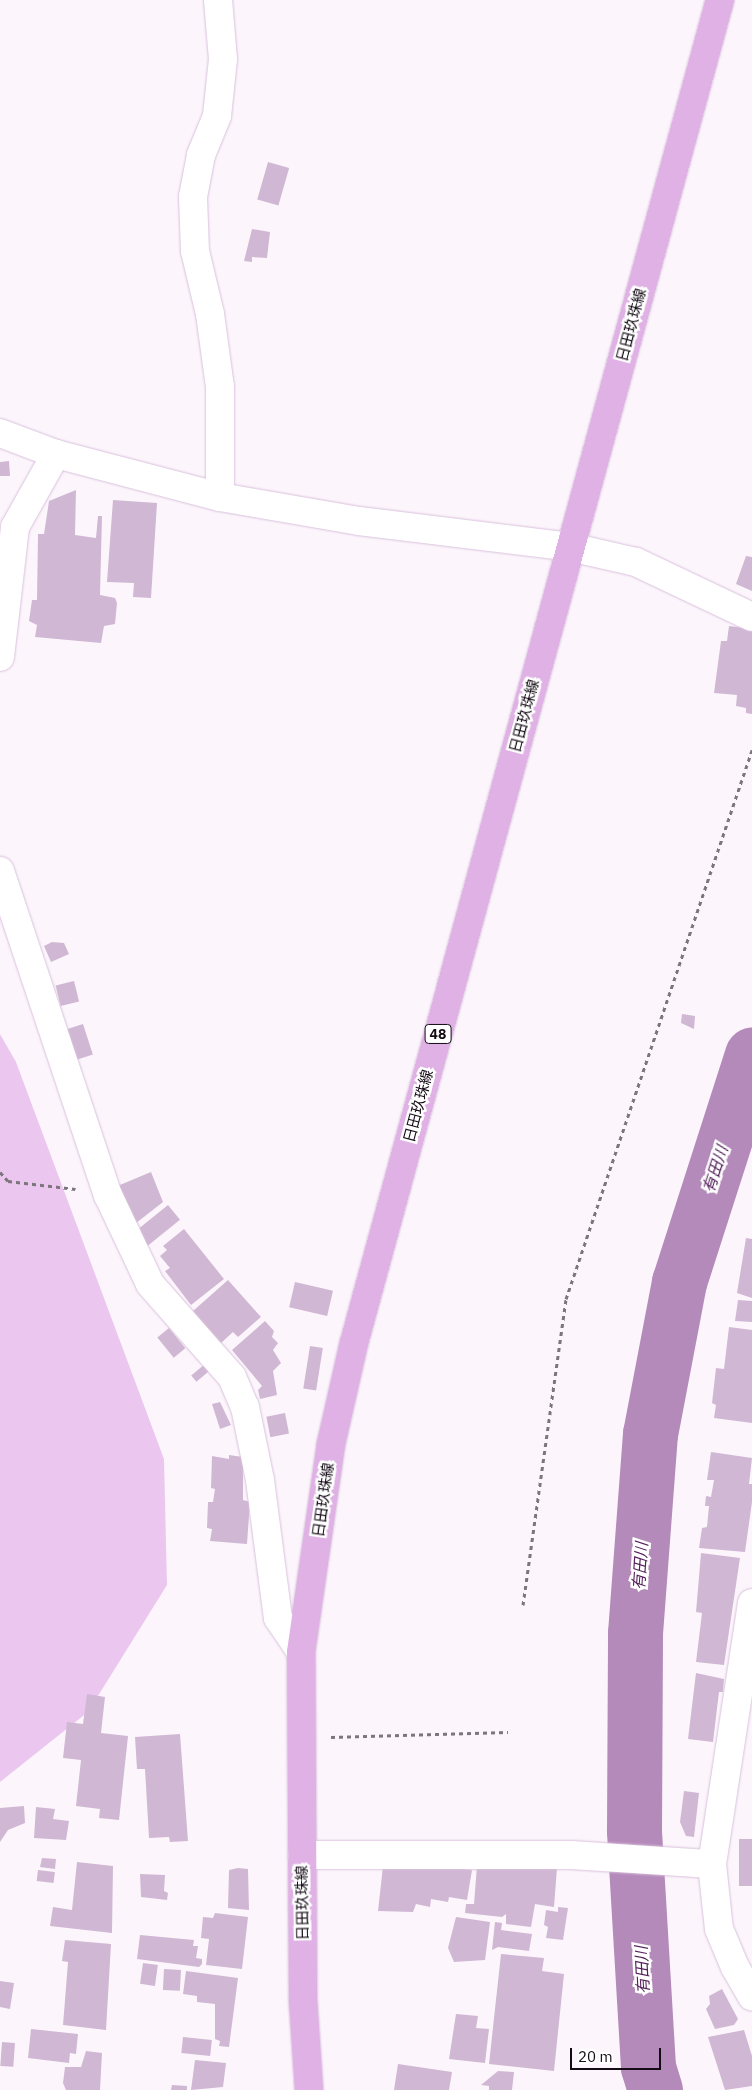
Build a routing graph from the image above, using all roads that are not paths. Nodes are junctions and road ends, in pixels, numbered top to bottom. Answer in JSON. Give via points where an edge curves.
{"nodes":[{"id":1,"x":218,"y":0,"type":"edge"},
{"id":2,"x":720,"y":0,"type":"edge"},
{"id":3,"x":0,"y":433,"type":"edge"},
{"id":4,"x":56,"y":454,"type":"junction"},
{"id":5,"x":220,"y":497,"type":"junction"},
{"id":6,"x":570,"y":547,"type":"junction"},
{"id":7,"x":752,"y":617,"type":"edge"},
{"id":8,"x":0,"y":657,"type":"edge"},
{"id":9,"x":0,"y":871,"type":"edge"},
{"id":10,"x":752,"y":1603,"type":"edge"},
{"id":11,"x":301,"y":1652,"type":"junction"},
{"id":12,"x":302,"y":1855,"type":"junction"},
{"id":13,"x":712,"y":1864,"type":"junction"},
{"id":14,"x":752,"y":1996,"type":"edge"},
{"id":15,"x":309,"y":2090,"type":"edge"}],
"edges":[{"from":1,"to":5,"type":"street","via":[[223,59],[217,116],[202,155],[193,197],[195,251],[210,314],[220,387]]},
{"from":2,"to":6,"type":"main road","name":"日田玖珠線","number":"48"},
{"from":3,"to":4,"type":"street"},
{"from":4,"to":5,"type":"street"},
{"from":4,"to":8,"type":"street","via":[[15,527]]},
{"from":5,"to":6,"type":"street","via":[[359,521]]},
{"from":6,"to":7,"type":"street","via":[[636,562]]},
{"from":6,"to":11,"type":"main road","name":"日田玖珠線","number":"48","via":[[354,1343],[331,1444]]},
{"from":9,"to":11,"type":"street","via":[[108,1195],[150,1284],[232,1377],[245,1407],[260,1480],[278,1618]]},
{"from":10,"to":13,"type":"street"},
{"from":11,"to":12,"type":"main road","name":"日田玖珠線","number":"48"},
{"from":12,"to":13,"type":"street","via":[[571,1854]]},
{"from":12,"to":15,"type":"main road","name":"日田玖珠線","number":"48","via":[[303,1999]]},
{"from":13,"to":14,"type":"street","via":[[719,1929]]}]}
